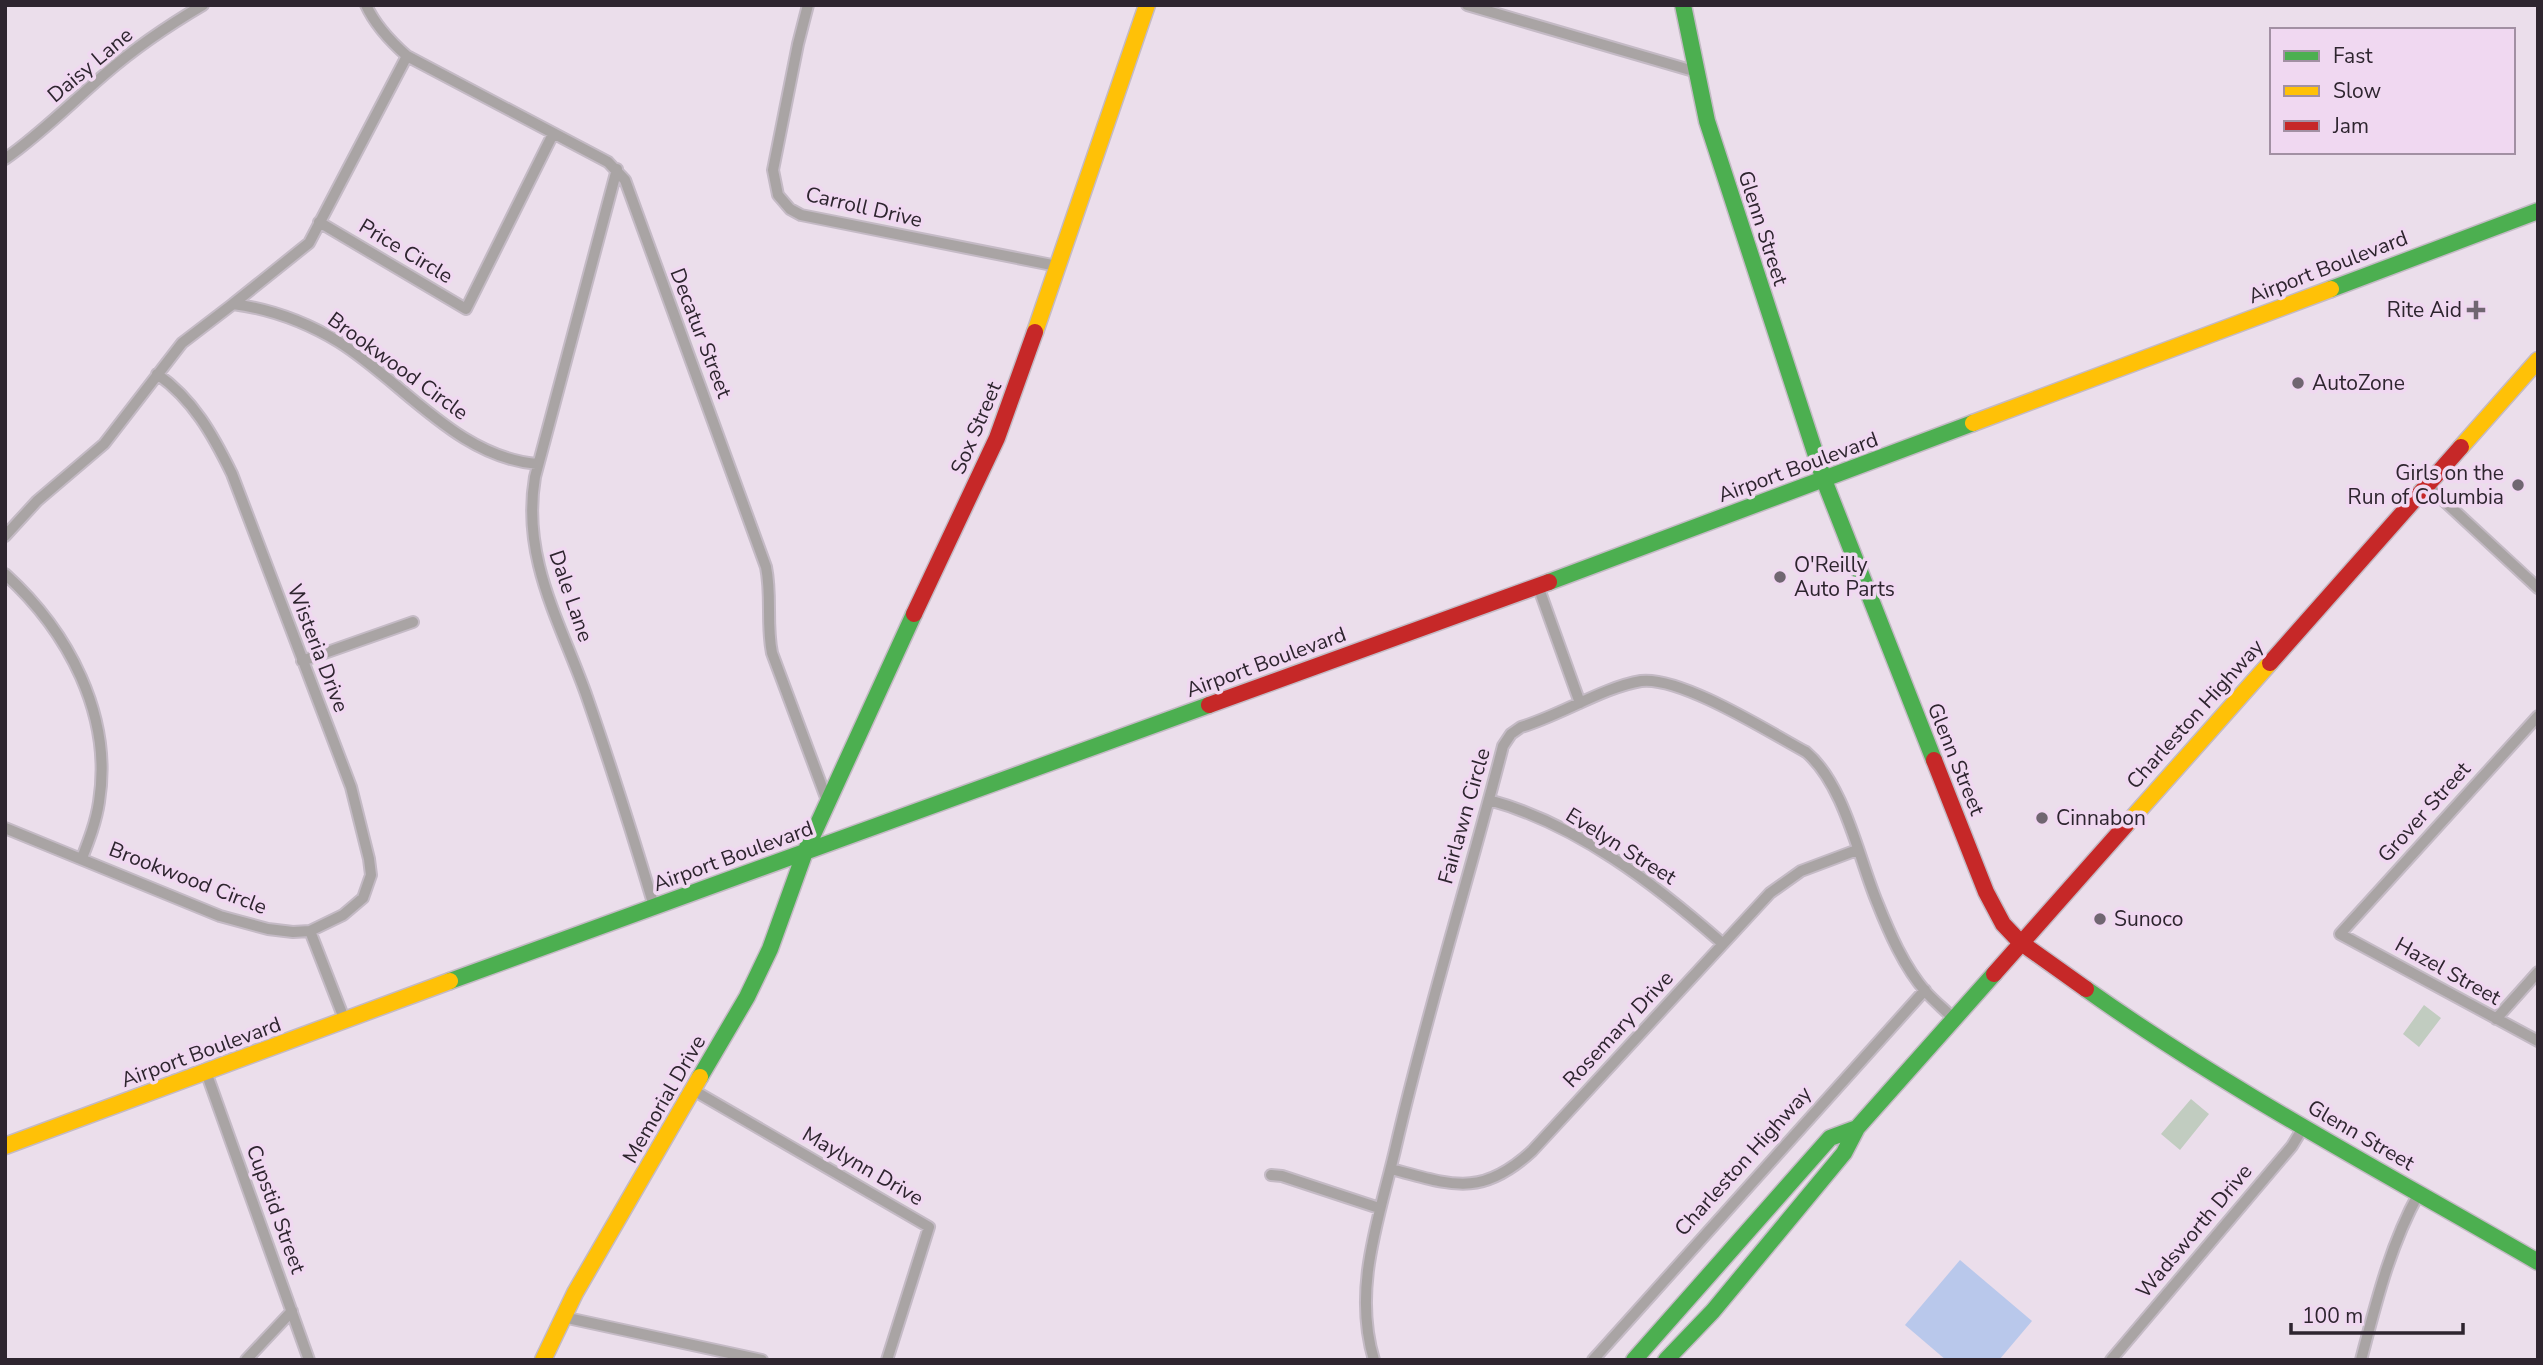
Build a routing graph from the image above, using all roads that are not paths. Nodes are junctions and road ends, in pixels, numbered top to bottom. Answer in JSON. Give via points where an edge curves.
{"nodes":[{"id":1,"x":203,"y":5,"type":"edge"},
{"id":2,"x":366,"y":5,"type":"edge"},
{"id":3,"x":808,"y":5,"type":"edge"},
{"id":4,"x":1147,"y":5,"type":"edge"},
{"id":5,"x":1467,"y":5,"type":"edge"},
{"id":6,"x":1683,"y":5,"type":"edge"},
{"id":7,"x":184,"y":10,"type":"edge"},
{"id":8,"x":407,"y":56,"type":"junction"},
{"id":9,"x":1697,"y":72,"type":"junction"},
{"id":10,"x":553,"y":134,"type":"junction"},
{"id":11,"x":5,"y":159,"type":"edge"},
{"id":12,"x":617,"y":169,"type":"junction"},
{"id":13,"x":2538,"y":211,"type":"edge"},
{"id":14,"x":319,"y":222,"type":"junction"},
{"id":15,"x":1057,"y":266,"type":"junction"},
{"id":16,"x":233,"y":304,"type":"junction"},
{"id":17,"x":2538,"y":360,"type":"edge"},
{"id":18,"x":157,"y":374,"type":"junction"},
{"id":19,"x":538,"y":464,"type":"junction"},
{"id":20,"x":1824,"y":480,"type":"junction"},
{"id":21,"x":2428,"y":486,"type":"junction"},
{"id":22,"x":5,"y":537,"type":"edge"},
{"id":23,"x":5,"y":574,"type":"edge"},
{"id":24,"x":1538,"y":586,"type":"junction"},
{"id":25,"x":2538,"y":587,"type":"edge"},
{"id":26,"x":413,"y":622,"type":"dead end"},
{"id":27,"x":302,"y":661,"type":"junction"},
{"id":28,"x":1580,"y":703,"type":"junction"},
{"id":29,"x":2538,"y":716,"type":"edge"},
{"id":30,"x":1489,"y":800,"type":"junction"},
{"id":31,"x":828,"y":803,"type":"junction"},
{"id":32,"x":5,"y":828,"type":"edge"},
{"id":33,"x":1857,"y":849,"type":"junction"},
{"id":34,"x":805,"y":852,"type":"junction"},
{"id":35,"x":82,"y":858,"type":"junction"},
{"id":36,"x":654,"y":906,"type":"junction"},
{"id":37,"x":310,"y":931,"type":"junction"},
{"id":38,"x":2340,"y":934,"type":"joint"},
{"id":39,"x":2020,"y":942,"type":"junction"},
{"id":40,"x":1722,"y":943,"type":"junction"},
{"id":41,"x":2538,"y":972,"type":"edge"},
{"id":42,"x":1925,"y":990,"type":"junction"},
{"id":43,"x":1953,"y":1018,"type":"junction"},
{"id":44,"x":2496,"y":1019,"type":"junction"},
{"id":45,"x":345,"y":1021,"type":"junction"},
{"id":46,"x":2538,"y":1041,"type":"edge"},
{"id":47,"x":206,"y":1072,"type":"junction"},
{"id":48,"x":694,"y":1090,"type":"junction"},
{"id":49,"x":2304,"y":1126,"type":"junction"},
{"id":50,"x":1857,"y":1128,"type":"junction"},
{"id":51,"x":5,"y":1146,"type":"edge"},
{"id":52,"x":1391,"y":1169,"type":"junction"},
{"id":53,"x":1271,"y":1175,"type":"dead end"},
{"id":54,"x":2419,"y":1193,"type":"junction"},
{"id":55,"x":1379,"y":1208,"type":"junction"},
{"id":56,"x":2538,"y":1262,"type":"edge"},
{"id":57,"x":292,"y":1311,"type":"junction"},
{"id":58,"x":563,"y":1317,"type":"junction"},
{"id":59,"x":246,"y":1360,"type":"edge"},
{"id":60,"x":309,"y":1360,"type":"edge"},
{"id":61,"x":543,"y":1360,"type":"edge"},
{"id":62,"x":762,"y":1360,"type":"edge"},
{"id":63,"x":887,"y":1360,"type":"edge"},
{"id":64,"x":1374,"y":1360,"type":"edge"},
{"id":65,"x":1593,"y":1360,"type":"edge"},
{"id":66,"x":1634,"y":1360,"type":"edge"},
{"id":67,"x":1666,"y":1360,"type":"edge"},
{"id":68,"x":2111,"y":1360,"type":"edge"},
{"id":69,"x":2361,"y":1360,"type":"edge"}],
"edges":[{"from":1,"to":7,"type":"street","name":"Daisy Lane"},
{"from":2,"to":8,"type":"street","via":[[386,36]]},
{"from":3,"to":15,"type":"street","name":"Carroll Drive","via":[[773,170],[778,195],[790,209],[801,215]]},
{"from":4,"to":15,"type":"main road","name":"Sox Street"},
{"from":5,"to":9,"type":"street"},
{"from":6,"to":9,"type":"main road","name":"Glenn Street"},
{"from":7,"to":11,"type":"street","name":"Daisy Lane"},
{"from":8,"to":10,"type":"street"},
{"from":8,"to":14,"type":"street"},
{"from":9,"to":20,"type":"main road","name":"Glenn Street","via":[[1721,168]]},
{"from":10,"to":12,"type":"street"},
{"from":10,"to":14,"type":"street","name":"Price Circle","via":[[466,309]]},
{"from":12,"to":19,"type":"street","name":"Dale Lane"},
{"from":12,"to":31,"type":"street","name":"Decatur Street","via":[[630,191],[766,567],[772,653]]},
{"from":13,"to":20,"type":"main road","name":"Airport Boulevard"},
{"from":14,"to":16,"type":"street","via":[[309,243]]},
{"from":15,"to":31,"type":"main road","name":"Sox Street","via":[[997,438]]},
{"from":16,"to":18,"type":"street","via":[[182,343]]},
{"from":16,"to":19,"type":"street","name":"Brookwood Circle","via":[[270,311],[316,330],[359,356],[459,434],[503,457]]},
{"from":17,"to":21,"type":"main road","name":"Charleston Highway"},
{"from":18,"to":22,"type":"street","via":[[104,444],[46,493]]},
{"from":18,"to":27,"type":"street","name":"Wisteria Drive","via":[[193,407],[221,451]]},
{"from":19,"to":36,"type":"street","name":"Dale Lane","via":[[531,514],[538,564],[603,742]]},
{"from":20,"to":24,"type":"main road","name":"Airport Boulevard"},
{"from":20,"to":39,"type":"main road","name":"Glenn Street","via":[[1986,892],[2003,924]]},
{"from":21,"to":25,"type":"street"},
{"from":21,"to":39,"type":"main road","name":"Charleston Highway"},
{"from":23,"to":35,"type":"street","via":[[54,628],[79,672],[96,719],[100,793]]},
{"from":24,"to":28,"type":"street"},
{"from":24,"to":34,"type":"main road","name":"Airport Boulevard"},
{"from":26,"to":27,"type":"street"},
{"from":27,"to":37,"type":"street","name":"Wisteria Drive","via":[[351,787],[371,875],[363,898],[354,907]]},
{"from":28,"to":30,"type":"street","name":"Fairlawn Circle","via":[[1511,734],[1503,746]]},
{"from":28,"to":33,"type":"street","name":"Fairlawn Circle","via":[[1626,685],[1651,681],[1674,685],[1752,723],[1806,752],[1824,770]]},
{"from":29,"to":38,"type":"street","name":"Grover Street"},
{"from":30,"to":40,"type":"street","name":"Evelyn Street","via":[[1591,845],[1654,887]]},
{"from":30,"to":52,"type":"street","name":"Fairlawn Circle"},
{"from":31,"to":34,"type":"main road","name":"Sox Street"},
{"from":32,"to":35,"type":"street","name":"Brookwood Circle"},
{"from":33,"to":40,"type":"street","name":"Rosemary Drive","via":[[1779,885]]},
{"from":33,"to":42,"type":"street","name":"Fairlawn Circle","via":[[1892,937]]},
{"from":34,"to":36,"type":"main road","name":"Airport Boulevard"},
{"from":34,"to":48,"type":"main road","name":"Memorial Drive","via":[[770,949]]},
{"from":35,"to":37,"type":"street","name":"Brookwood Circle","via":[[244,923]]},
{"from":36,"to":45,"type":"main road","name":"Airport Boulevard"},
{"from":37,"to":45,"type":"street"},
{"from":38,"to":44,"type":"street","name":"Hazel Street"},
{"from":39,"to":43,"type":"main road","name":"Charleston Highway"},
{"from":39,"to":49,"type":"main road","name":"Glenn Street","via":[[2132,1022]]},
{"from":40,"to":52,"type":"street","name":"Rosemary Drive","via":[[1514,1168],[1492,1180],[1468,1184]]},
{"from":41,"to":44,"type":"street"},
{"from":42,"to":43,"type":"street","name":"Fairlawn Circle"},
{"from":42,"to":65,"type":"street","name":"Charleston Highway"},
{"from":43,"to":50,"type":"main road","name":"Charleston Highway"},
{"from":44,"to":46,"type":"street","name":"Hazel Street"},
{"from":45,"to":47,"type":"main road","name":"Airport Boulevard"},
{"from":47,"to":51,"type":"main road","name":"Airport Boulevard"},
{"from":47,"to":57,"type":"street","name":"Cupstid Street"},
{"from":48,"to":58,"type":"main road","name":"Memorial Drive"},
{"from":48,"to":63,"type":"street","name":"Maylynn Drive","via":[[929,1227]]},
{"from":49,"to":54,"type":"main road","name":"Glenn Street"},
{"from":49,"to":68,"type":"street","name":"Wadsworth Drive"},
{"from":50,"to":66,"type":"main road","name":"Charleston Highway","via":[[1830,1138]]},
{"from":50,"to":67,"type":"main road","name":"Charleston Highway","via":[[1844,1153],[1713,1311]]},
{"from":52,"to":55,"type":"street","name":"Fairlawn Circle"},
{"from":53,"to":55,"type":"street"},
{"from":54,"to":56,"type":"main road","name":"Glenn Street"},
{"from":54,"to":69,"type":"street","via":[[2390,1259]]},
{"from":55,"to":64,"type":"street","name":"Fairlawn Circle","via":[[1367,1290]]},
{"from":57,"to":59,"type":"street"},
{"from":57,"to":60,"type":"street","name":"Cupstid Street"},
{"from":58,"to":61,"type":"main road","name":"Memorial Drive"},
{"from":58,"to":62,"type":"street"}]}
